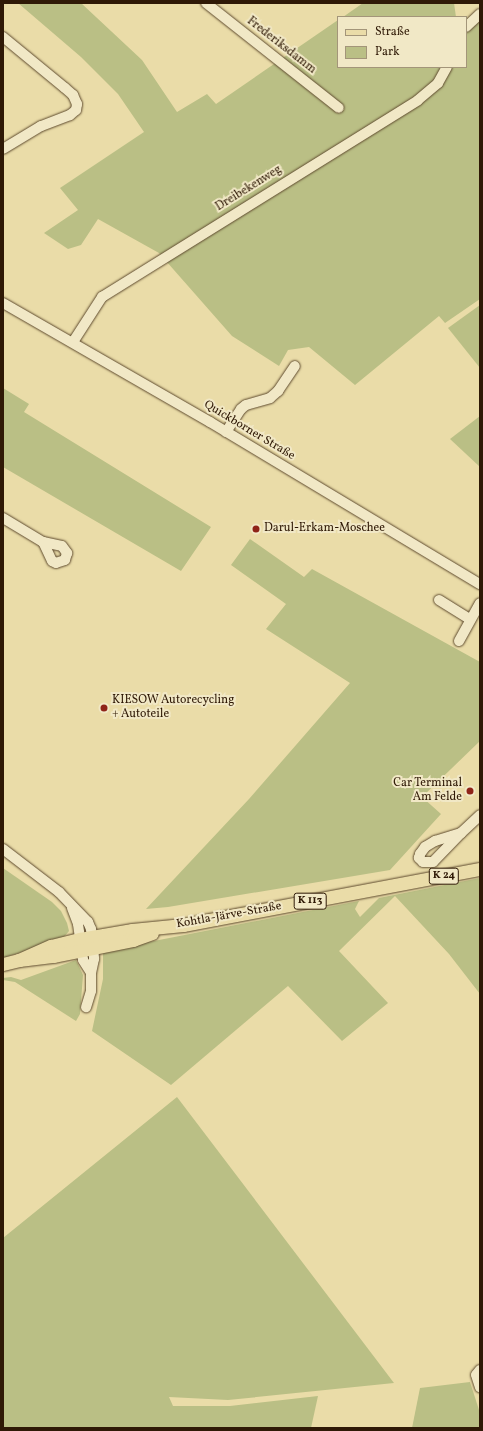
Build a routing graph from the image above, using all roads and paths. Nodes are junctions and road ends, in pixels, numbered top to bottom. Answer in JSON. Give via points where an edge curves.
{"nodes":[{"id":1,"x":206,"y":3,"type":"edge"},
{"id":2,"x":480,"y":14,"type":"edge"},
{"id":3,"x":467,"y":26,"type":"edge"},
{"id":4,"x":3,"y":37,"type":"edge"},
{"id":5,"x":446,"y":68,"type":"edge"},
{"id":6,"x":340,"y":108,"type":"dead end"},
{"id":7,"x":3,"y":149,"type":"edge"},
{"id":8,"x":3,"y":303,"type":"edge"},
{"id":9,"x":73,"y":342,"type":"junction"},
{"id":10,"x":295,"y":366,"type":"dead end"},
{"id":11,"x":226,"y":432,"type":"junction"},
{"id":12,"x":3,"y":518,"type":"edge"},
{"id":13,"x":43,"y":542,"type":"dead end"},
{"id":14,"x":480,"y":584,"type":"edge"},
{"id":15,"x":439,"y":600,"type":"dead end"},
{"id":16,"x":480,"y":603,"type":"edge"},
{"id":17,"x":470,"y":619,"type":"junction"},
{"id":18,"x":460,"y":640,"type":"dead end"},
{"id":19,"x":480,"y":815,"type":"edge"},
{"id":20,"x":461,"y":833,"type":"dead end"},
{"id":21,"x":3,"y":849,"type":"edge"},
{"id":22,"x":480,"y":869,"type":"edge"},
{"id":23,"x":408,"y":883,"type":"joint"},
{"id":24,"x":87,"y":944,"type":"junction"},
{"id":25,"x":3,"y":964,"type":"edge"},
{"id":26,"x":86,"y":1007,"type":"dead end"},
{"id":27,"x":480,"y":1370,"type":"edge"},
{"id":28,"x":480,"y":1387,"type":"edge"}],
"edges":[{"from":1,"to":6,"type":"street","name":"Frederiksdamm"},
{"from":2,"to":3,"type":"street"},
{"from":4,"to":7,"type":"street","via":[[66,88],[77,104],[76,110],[70,115],[41,126]]},
{"from":5,"to":9,"type":"street","name":"Dreibekenweg","via":[[435,86],[418,100],[102,297]]},
{"from":8,"to":9,"type":"street","name":"Quickborner Straße"},
{"from":9,"to":11,"type":"street","name":"Quickborner Straße"},
{"from":10,"to":11,"type":"street","via":[[278,392],[270,398],[246,405]]},
{"from":11,"to":14,"type":"street","name":"Quickborner Straße"},
{"from":12,"to":13,"type":"street"},
{"from":15,"to":17,"type":"street"},
{"from":16,"to":17,"type":"street"},
{"from":17,"to":18,"type":"street"},
{"from":19,"to":20,"type":"street"},
{"from":21,"to":24,"type":"street","via":[[54,887],[70,903]]},
{"from":22,"to":23,"type":"main road","number":"K 24"},
{"from":23,"to":24,"type":"main road","name":"Kohtla-Järve-Straße","number":"K 113","via":[[169,927],[133,940]]},
{"from":24,"to":25,"type":"main road","name":"Kohtla-Järve-Straße","number":"K 113","via":[[51,946]]},
{"from":24,"to":26,"type":"street","via":[[83,960],[91,973],[91,991]]},
{"from":27,"to":28,"type":"street","via":[[476,1376]]}]}
